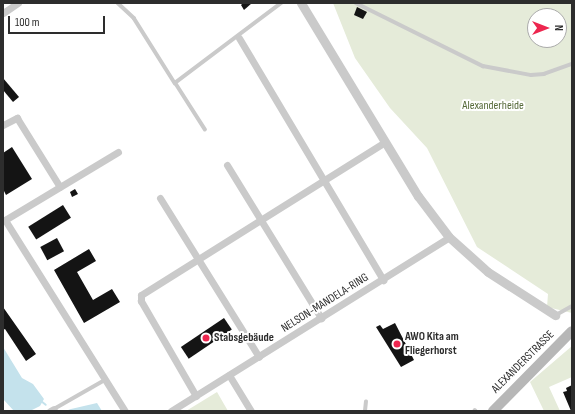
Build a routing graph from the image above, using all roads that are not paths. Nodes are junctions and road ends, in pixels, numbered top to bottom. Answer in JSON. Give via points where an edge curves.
{"nodes":[{"id":1,"x":18,"y":3,"type":"edge"},
{"id":2,"x":118,"y":3,"type":"edge"},
{"id":3,"x":280,"y":3,"type":"edge"},
{"id":4,"x":301,"y":3,"type":"edge"},
{"id":5,"x":356,"y":3,"type":"edge"},
{"id":6,"x":3,"y":13,"type":"edge"},
{"id":7,"x":239,"y":38,"type":"dead end"},
{"id":8,"x":572,"y":64,"type":"edge"},
{"id":9,"x":175,"y":83,"type":"junction"},
{"id":10,"x":3,"y":125,"type":"edge"},
{"id":11,"x":205,"y":130,"type":"dead end"},
{"id":12,"x":385,"y":142,"type":"junction"},
{"id":13,"x":118,"y":152,"type":"dead end"},
{"id":14,"x":227,"y":165,"type":"dead end"},
{"id":15,"x":326,"y":179,"type":"junction"},
{"id":16,"x":60,"y":187,"type":"junction"},
{"id":17,"x":160,"y":198,"type":"dead end"},
{"id":18,"x":262,"y":219,"type":"junction"},
{"id":19,"x":5,"y":221,"type":"edge"},
{"id":20,"x":449,"y":237,"type":"junction"},
{"id":21,"x":198,"y":259,"type":"junction"},
{"id":22,"x":383,"y":280,"type":"junction"},
{"id":23,"x":572,"y":306,"type":"edge"},
{"id":24,"x":555,"y":315,"type":"joint"},
{"id":25,"x":321,"y":318,"type":"junction"},
{"id":26,"x":572,"y":331,"type":"edge"},
{"id":27,"x":259,"y":357,"type":"junction"},
{"id":28,"x":229,"y":375,"type":"junction"},
{"id":29,"x":105,"y":380,"type":"junction"},
{"id":30,"x":196,"y":396,"type":"junction"},
{"id":31,"x":366,"y":402,"type":"dead end"},
{"id":32,"x":52,"y":410,"type":"edge"},
{"id":33,"x":125,"y":411,"type":"edge"},
{"id":34,"x":171,"y":411,"type":"edge"},
{"id":35,"x":251,"y":411,"type":"edge"},
{"id":36,"x":365,"y":411,"type":"edge"},
{"id":37,"x":492,"y":411,"type":"edge"}],
"edges":[{"from":1,"to":6,"type":"street"},
{"from":2,"to":9,"type":"lane","via":[[134,18]]},
{"from":3,"to":9,"type":"lane"},
{"from":4,"to":12,"type":"street"},
{"from":5,"to":8,"type":"lane","via":[[483,66],[531,75],[544,74]]},
{"from":7,"to":15,"type":"street"},
{"from":9,"to":11,"type":"lane"},
{"from":10,"to":16,"type":"street","via":[[17,118]]},
{"from":12,"to":15,"type":"street"},
{"from":12,"to":20,"type":"street","via":[[418,196]]},
{"from":13,"to":16,"type":"street"},
{"from":14,"to":18,"type":"street"},
{"from":15,"to":18,"type":"street"},
{"from":15,"to":22,"type":"street"},
{"from":16,"to":19,"type":"street"},
{"from":17,"to":21,"type":"street"},
{"from":18,"to":21,"type":"street"},
{"from":18,"to":25,"type":"street"},
{"from":19,"to":29,"type":"street"},
{"from":20,"to":22,"type":"street","name":"NELSON-MANDELA-RING"},
{"from":20,"to":24,"type":"street","via":[[488,272]]},
{"from":21,"to":27,"type":"street"},
{"from":21,"to":30,"type":"street","via":[[141,295],[141,301]]},
{"from":22,"to":25,"type":"street","name":"NELSON-MANDELA-RING"},
{"from":23,"to":24,"type":"lane"},
{"from":25,"to":27,"type":"street","name":"NELSON-MANDELA-RING"},
{"from":26,"to":37,"type":"main road","name":"ALEXANDERSTRASSE"},
{"from":27,"to":28,"type":"street","name":"NELSON-MANDELA-RING"},
{"from":28,"to":30,"type":"street","name":"NELSON-MANDELA-RING"},
{"from":28,"to":35,"type":"street"},
{"from":29,"to":32,"type":"lane"},
{"from":29,"to":33,"type":"street"},
{"from":30,"to":34,"type":"street","name":"NELSON-MANDELA-RING"},
{"from":31,"to":36,"type":"lane"}]}
